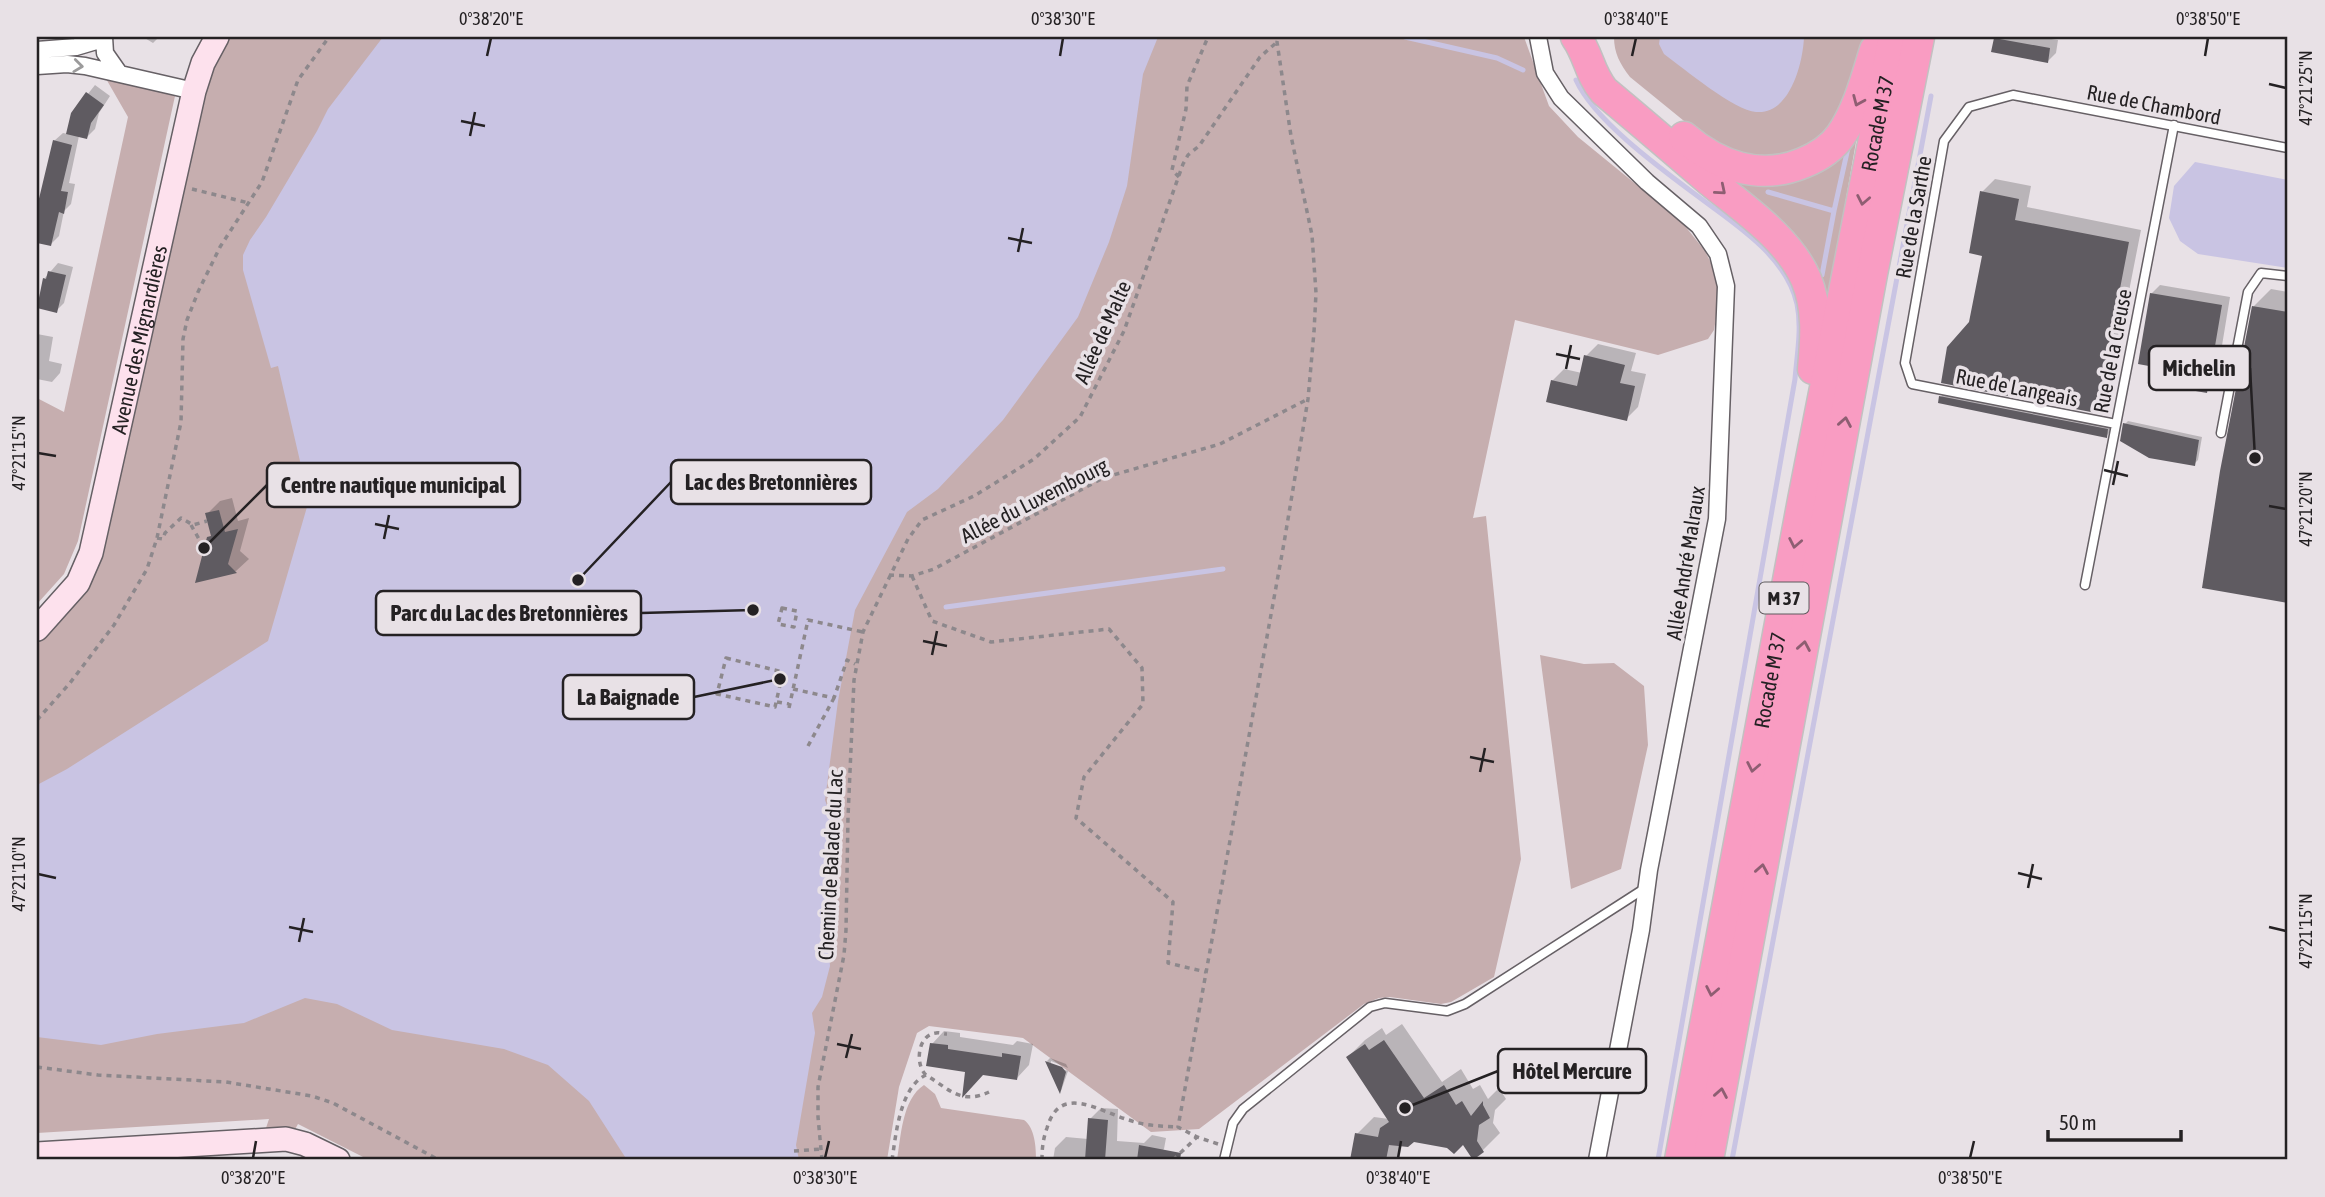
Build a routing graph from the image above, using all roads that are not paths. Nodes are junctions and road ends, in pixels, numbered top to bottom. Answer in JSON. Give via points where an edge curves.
{"nodes":[{"id":1,"x":217,"y":37,"type":"edge"},
{"id":2,"x":1538,"y":37,"type":"edge"},
{"id":3,"x":1576,"y":37,"type":"edge"},
{"id":4,"x":1603,"y":37,"type":"edge"},
{"id":5,"x":1879,"y":37,"type":"edge"},
{"id":6,"x":1894,"y":37,"type":"edge"},
{"id":7,"x":1919,"y":37,"type":"edge"},
{"id":8,"x":104,"y":38,"type":"edge"},
{"id":9,"x":37,"y":50,"type":"edge"},
{"id":10,"x":37,"y":66,"type":"edge"},
{"id":11,"x":119,"y":73,"type":"junction"},
{"id":12,"x":194,"y":91,"type":"junction"},
{"id":13,"x":2013,"y":95,"type":"joint"},
{"id":14,"x":2174,"y":125,"type":"junction"},
{"id":15,"x":2288,"y":148,"type":"edge"},
{"id":16,"x":2288,"y":275,"type":"edge"},
{"id":17,"x":1912,"y":384,"type":"joint"},
{"id":18,"x":2116,"y":424,"type":"junction"},
{"id":19,"x":2221,"y":433,"type":"dead end"},
{"id":20,"x":1803,"y":500,"type":"junction"},
{"id":21,"x":2085,"y":585,"type":"dead end"},
{"id":22,"x":37,"y":629,"type":"edge"},
{"id":23,"x":1647,"y":887,"type":"junction"},
{"id":24,"x":37,"y":1154,"type":"edge"},
{"id":25,"x":338,"y":1160,"type":"edge"},
{"id":26,"x":1224,"y":1160,"type":"edge"},
{"id":27,"x":1597,"y":1160,"type":"edge"},
{"id":28,"x":1680,"y":1160,"type":"edge"},
{"id":29,"x":1708,"y":1160,"type":"edge"}],
"edges":[{"from":1,"to":12,"type":"street","name":"Avenue des Mignardières"},
{"from":2,"to":23,"type":"street","name":"Allée André Malraux","via":[[1551,85],[1647,182],[1699,226],[1718,254],[1726,286],[1717,519]]},
{"from":3,"to":20,"type":"highway","number":"M 37","one_way":true,"via":[[1604,91],[1775,237],[1806,279],[1816,319],[1816,341]]},
{"from":5,"to":4,"type":"highway","one_way":true,"via":[[1860,97],[1840,136],[1813,159],[1762,172],[1707,154],[1623,85],[1606,61]]},
{"from":6,"to":20,"type":"highway","name":"Rocade M 37","number":"M 37","one_way":true},
{"from":29,"to":7,"type":"highway","name":"Rocade M 37","number":"M 37","one_way":true},
{"from":8,"to":9,"type":"street","via":[[76,47]]},
{"from":8,"to":11,"type":"street","via":[[105,53]]},
{"from":10,"to":11,"type":"street","one_way":true,"via":[[67,64]]},
{"from":11,"to":12,"type":"street"},
{"from":12,"to":22,"type":"street","name":"Avenue des Mignardières","via":[[91,553],[78,583]]},
{"from":13,"to":14,"type":"lane","name":"Rue de Chambord"},
{"from":13,"to":17,"type":"lane","name":"Rue de la Sarthe","via":[[1969,107],[1944,141],[1905,363]]},
{"from":14,"to":15,"type":"lane","name":"Rue de Chambord"},
{"from":14,"to":18,"type":"lane","name":"Rue de la Creuse"},
{"from":16,"to":19,"type":"lane","via":[[2261,273],[2248,292]]},
{"from":17,"to":18,"type":"lane","name":"Rue de Langeais"},
{"from":18,"to":21,"type":"lane","name":"Rue de la Creuse"},
{"from":20,"to":28,"type":"highway","name":"Rocade M 37","number":"M 37","one_way":true},
{"from":23,"to":26,"type":"lane","via":[[1465,1004],[1447,1011],[1385,1003],[1370,1007],[1243,1109],[1233,1123]]},
{"from":23,"to":27,"type":"street","name":"Allée André Malraux"},
{"from":24,"to":25,"type":"street","via":[[286,1139]]}]}
